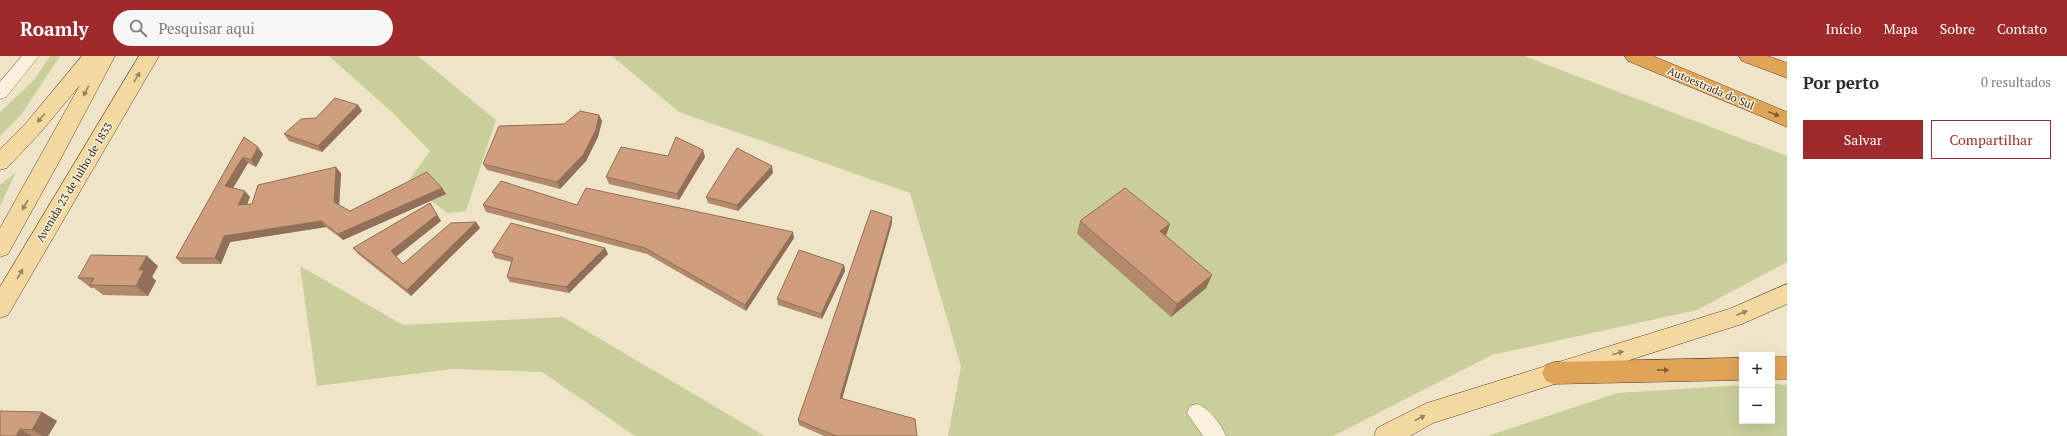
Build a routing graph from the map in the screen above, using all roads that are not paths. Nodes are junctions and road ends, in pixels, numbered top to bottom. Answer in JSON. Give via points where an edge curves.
{"nodes":[{"id":1,"x":31,"y":56,"type":"edge"},
{"id":2,"x":92,"y":56,"type":"edge"},
{"id":3,"x":104,"y":56,"type":"edge"},
{"id":4,"x":149,"y":56,"type":"edge"},
{"id":5,"x":1635,"y":56,"type":"edge"},
{"id":6,"x":1749,"y":56,"type":"edge"},
{"id":7,"x":1773,"y":56,"type":"edge"},
{"id":8,"x":1787,"y":65,"type":"edge"},
{"id":9,"x":1787,"y":71,"type":"edge"},
{"id":10,"x":0,"y":93,"type":"edge"},
{"id":11,"x":1787,"y":120,"type":"edge"},
{"id":12,"x":0,"y":162,"type":"edge"},
{"id":13,"x":0,"y":248,"type":"edge"},
{"id":14,"x":1787,"y":294,"type":"edge"},
{"id":15,"x":0,"y":308,"type":"edge"},
{"id":16,"x":1775,"y":368,"type":"edge"},
{"id":17,"x":1787,"y":368,"type":"edge"},
{"id":18,"x":1739,"y":369,"type":"edge"},
{"id":19,"x":1554,"y":373,"type":"junction"},
{"id":20,"x":1197,"y":413,"type":"dead end"},
{"id":21,"x":1216,"y":436,"type":"edge"},
{"id":22,"x":1386,"y":436,"type":"edge"}],
"edges":[{"from":1,"to":10,"type":"lane"},
{"from":2,"to":12,"type":"main road","one_way":true,"via":[[33,128]]},
{"from":3,"to":13,"type":"main road","one_way":true,"via":[[50,160]]},
{"from":15,"to":4,"type":"main road","name":"Avenida 23 de Julho de 1833","one_way":true},
{"from":5,"to":11,"type":"highway","name":"Autoestrada do Sul","one_way":true},
{"from":6,"to":9,"type":"highway"},
{"from":7,"to":8,"type":"highway"},
{"from":19,"to":14,"type":"main road","one_way":true,"via":[[1734,317]]},
{"from":16,"to":17,"type":"highway"},
{"from":19,"to":18,"type":"highway","one_way":true},
{"from":22,"to":19,"type":"main road","one_way":true,"via":[[1427,414]]},
{"from":20,"to":21,"type":"lane"}]}
